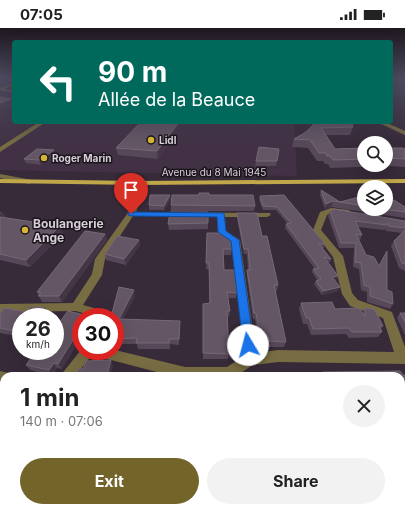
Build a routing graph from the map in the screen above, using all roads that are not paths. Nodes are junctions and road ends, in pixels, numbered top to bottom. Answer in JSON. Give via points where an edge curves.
{"nodes":[{"id":1,"x":40,"y":124,"type":"edge"},
{"id":2,"x":385,"y":124,"type":"edge"},
{"id":3,"x":405,"y":133,"type":"edge"},
{"id":4,"x":0,"y":150,"type":"edge"},
{"id":5,"x":0,"y":176,"type":"edge"},
{"id":6,"x":0,"y":181,"type":"edge"},
{"id":7,"x":405,"y":181,"type":"edge"},
{"id":8,"x":29,"y":182,"type":"junction"},
{"id":9,"x":135,"y":204,"type":"dead end"},
{"id":10,"x":355,"y":213,"type":"edge"},
{"id":11,"x":131,"y":214,"type":"junction"},
{"id":12,"x":221,"y":214,"type":"junction"},
{"id":13,"x":267,"y":214,"type":"dead end"},
{"id":14,"x":76,"y":307,"type":"junction"},
{"id":15,"x":0,"y":308,"type":"edge"},
{"id":16,"x":80,"y":308,"type":"edge"},
{"id":17,"x":404,"y":357,"type":"edge"},
{"id":18,"x":124,"y":358,"type":"edge"},
{"id":19,"x":250,"y":359,"type":"junction"},
{"id":20,"x":80,"y":360,"type":"edge"},
{"id":21,"x":70,"y":372,"type":"edge"},
{"id":22,"x":181,"y":372,"type":"edge"},
{"id":23,"x":230,"y":372,"type":"edge"}],
"edges":[{"from":1,"to":4,"type":"street"},
{"from":2,"to":3,"type":"street"},
{"from":5,"to":8,"type":"street"},
{"from":6,"to":8,"type":"main road","name":"Avenue du 8 Mai 1945"},
{"from":7,"to":8,"type":"main road","name":"Avenue du 8 Mai 1945"},
{"from":9,"to":11,"type":"street"},
{"from":10,"to":17,"type":"street","via":[[331,210],[323,214],[318,230],[338,256],[347,294],[354,303],[388,315]]},
{"from":11,"to":12,"type":"street"},
{"from":11,"to":14,"type":"street","via":[[100,259],[97,275]]},
{"from":12,"to":13,"type":"street"},
{"from":12,"to":19,"type":"street","via":[[222,232],[235,240]]},
{"from":14,"to":15,"type":"street"},
{"from":14,"to":16,"type":"street"},
{"from":17,"to":19,"type":"street","via":[[278,356]]},
{"from":18,"to":22,"type":"street"},
{"from":19,"to":23,"type":"street"},
{"from":20,"to":21,"type":"street"}]}
